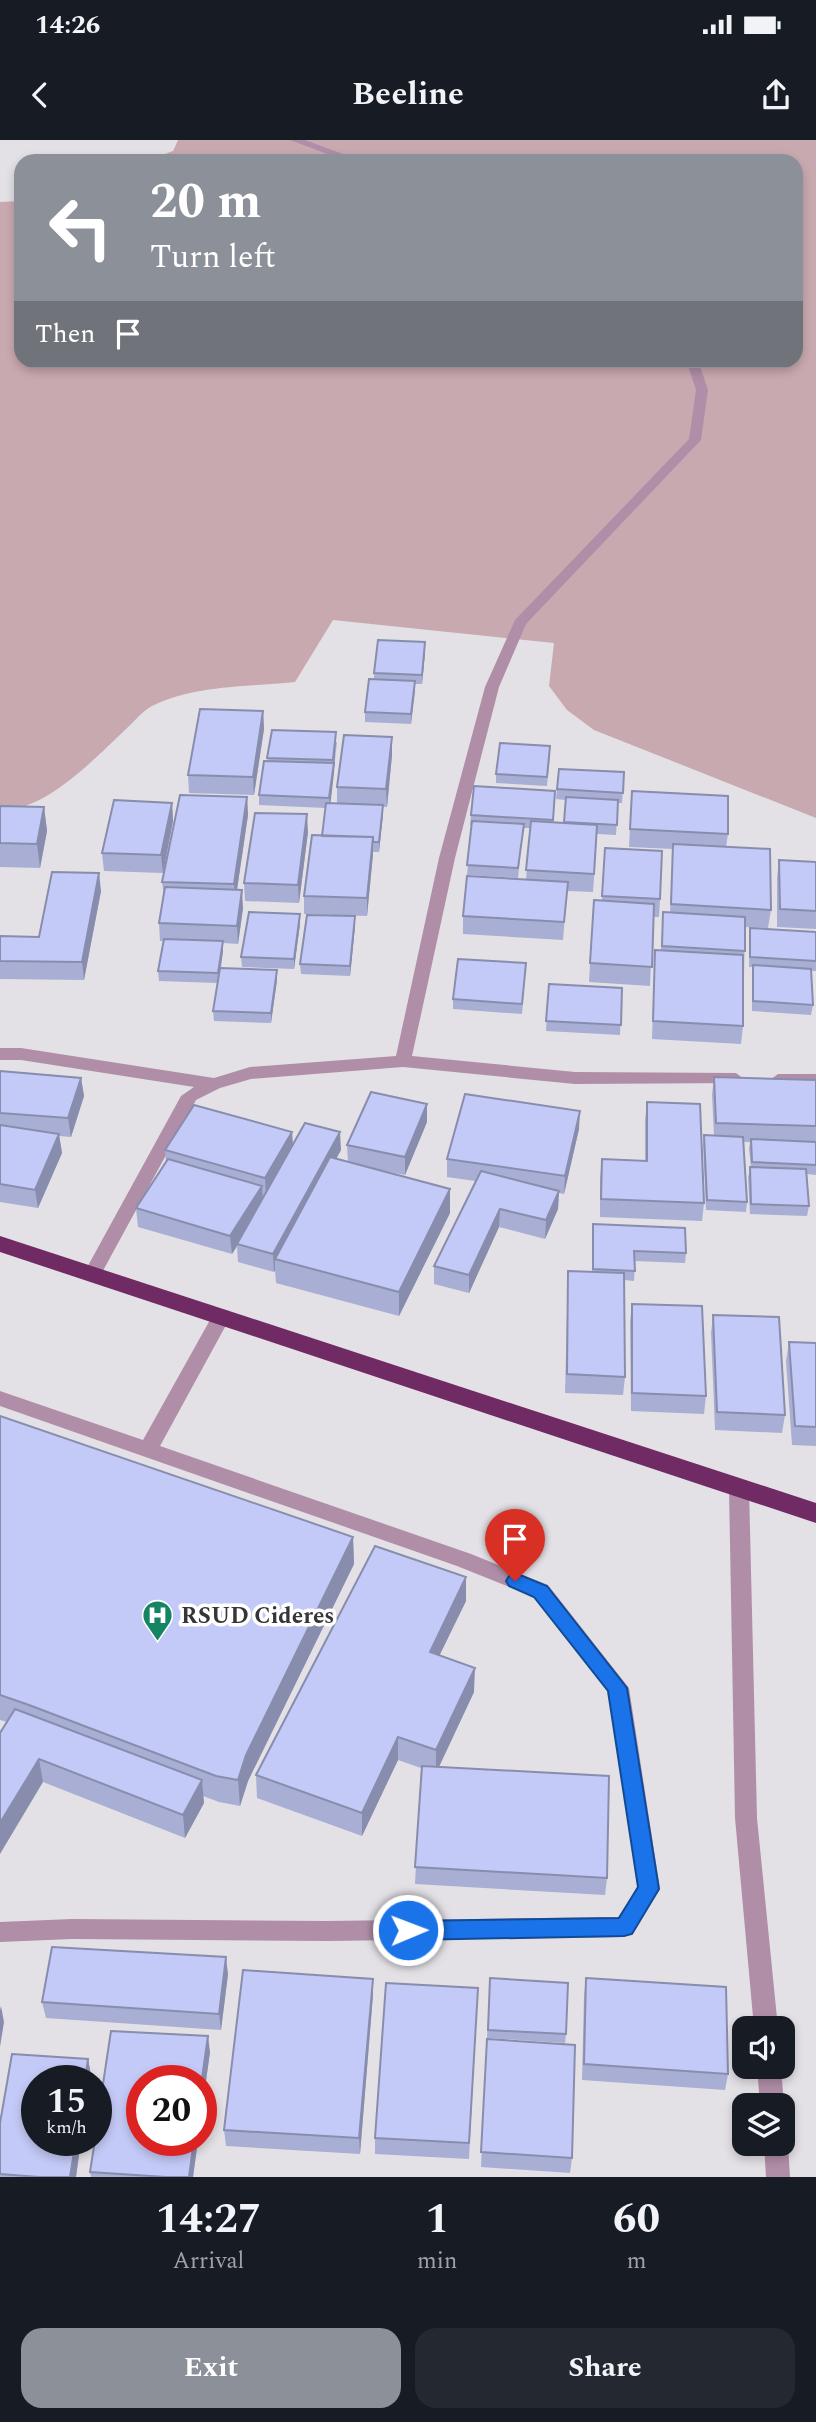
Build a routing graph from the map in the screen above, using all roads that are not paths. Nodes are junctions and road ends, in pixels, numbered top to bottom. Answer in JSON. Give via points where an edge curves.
{"nodes":[{"id":1,"x":295,"y":140,"type":"edge"},
{"id":2,"x":336,"y":154,"type":"edge"},
{"id":3,"x":695,"y":368,"type":"edge"},
{"id":4,"x":0,"y":1054,"type":"edge"},
{"id":5,"x":403,"y":1060,"type":"junction"},
{"id":6,"x":816,"y":1080,"type":"edge"},
{"id":7,"x":214,"y":1084,"type":"junction"},
{"id":8,"x":0,"y":1244,"type":"edge"},
{"id":9,"x":93,"y":1273,"type":"junction"},
{"id":10,"x":222,"y":1316,"type":"junction"},
{"id":11,"x":0,"y":1398,"type":"edge"},
{"id":12,"x":149,"y":1448,"type":"junction"},
{"id":13,"x":739,"y":1488,"type":"junction"},
{"id":14,"x":816,"y":1513,"type":"edge"},
{"id":15,"x":0,"y":1932,"type":"edge"},
{"id":16,"x":765,"y":2016,"type":"edge"},
{"id":17,"x":777,"y":2156,"type":"edge"},
{"id":18,"x":773,"y":2177,"type":"edge"},
{"id":19,"x":778,"y":2177,"type":"edge"}],
"edges":[{"from":1,"to":2,"type":"street"},
{"from":3,"to":5,"type":"street","via":[[702,390],[695,440],[520,623],[492,687],[447,858]]},
{"from":4,"to":7,"type":"street"},
{"from":5,"to":6,"type":"street","via":[[575,1078]]},
{"from":5,"to":7,"type":"street","via":[[250,1073]]},
{"from":7,"to":9,"type":"street","via":[[190,1096]]},
{"from":8,"to":9,"type":"highway"},
{"from":9,"to":10,"type":"highway"},
{"from":10,"to":12,"type":"street"},
{"from":10,"to":13,"type":"highway"},
{"from":11,"to":12,"type":"street"},
{"from":12,"to":15,"type":"street","via":[[541,1591],[618,1688],[649,1889],[624,1927]]},
{"from":13,"to":14,"type":"highway"},
{"from":13,"to":16,"type":"street","via":[[746,1818]]},
{"from":17,"to":19,"type":"street"},
{"from":18,"to":19,"type":"street"}]}
